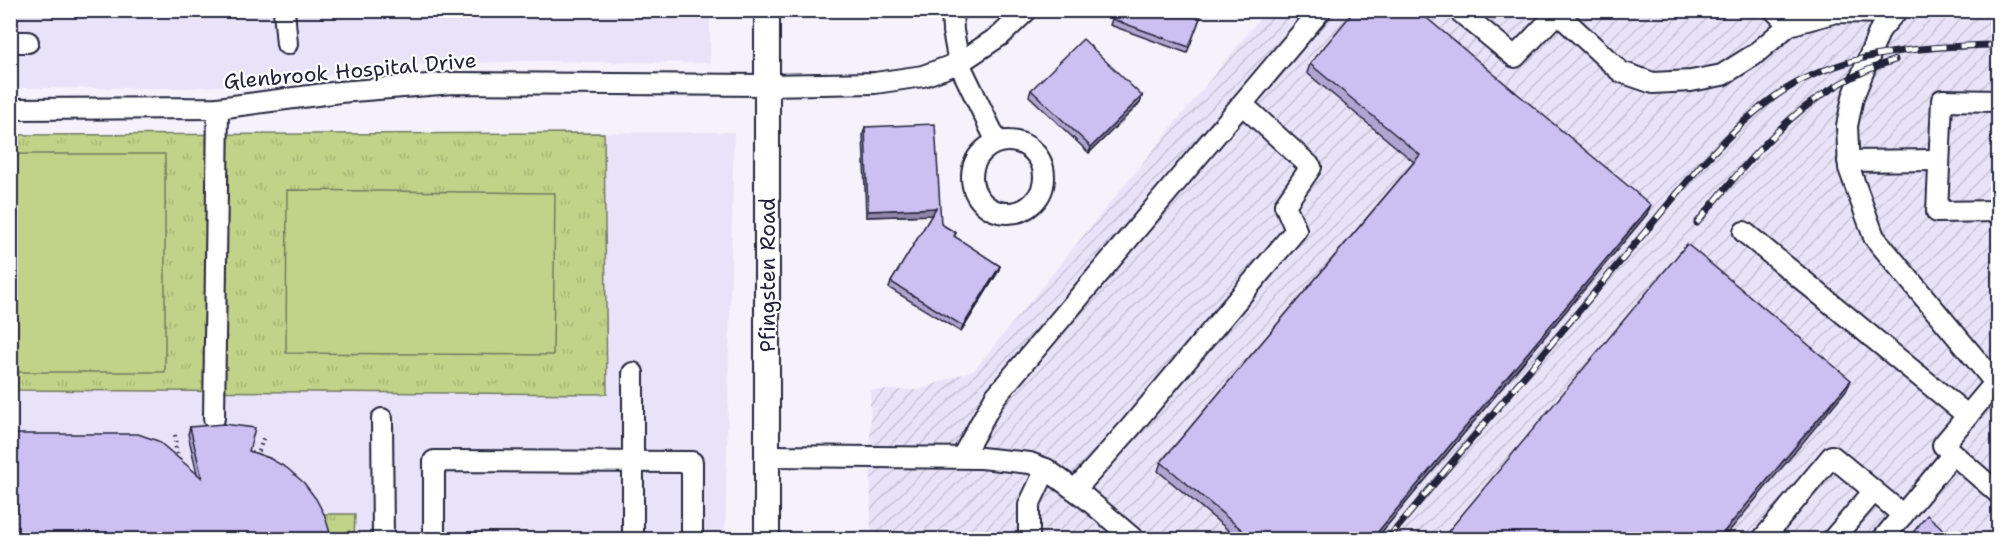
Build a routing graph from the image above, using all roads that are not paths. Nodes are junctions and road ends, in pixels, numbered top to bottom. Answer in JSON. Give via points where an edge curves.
{"nodes":[{"id":1,"x":284,"y":10,"type":"edge"},
{"id":2,"x":767,"y":10,"type":"edge"},
{"id":3,"x":952,"y":10,"type":"edge"},
{"id":4,"x":1028,"y":10,"type":"edge"},
{"id":5,"x":1321,"y":10,"type":"edge"},
{"id":6,"x":1458,"y":10,"type":"edge"},
{"id":7,"x":1773,"y":10,"type":"edge"},
{"id":8,"x":1556,"y":12,"type":"edge"},
{"id":9,"x":1896,"y":12,"type":"edge"},
{"id":10,"x":1789,"y":25,"type":"junction"},
{"id":11,"x":286,"y":44,"type":"dead end"},
{"id":12,"x":959,"y":63,"type":"junction"},
{"id":13,"x":766,"y":85,"type":"junction"},
{"id":14,"x":1998,"y":101,"type":"edge"},
{"id":15,"x":1242,"y":104,"type":"junction"},
{"id":16,"x":218,"y":108,"type":"junction"},
{"id":17,"x":10,"y":110,"type":"edge"},
{"id":18,"x":997,"y":142,"type":"dead end"},
{"id":19,"x":1938,"y":160,"type":"junction"},
{"id":20,"x":1848,"y":161,"type":"junction"},
{"id":21,"x":1998,"y":212,"type":"edge"},
{"id":22,"x":1744,"y":232,"type":"dead end"},
{"id":23,"x":633,"y":373,"type":"dead end"},
{"id":24,"x":1997,"y":384,"type":"edge"},
{"id":25,"x":1968,"y":416,"type":"junction"},
{"id":26,"x":214,"y":417,"type":"dead end"},
{"id":27,"x":382,"y":419,"type":"dead end"},
{"id":28,"x":1953,"y":454,"type":"junction"},
{"id":29,"x":768,"y":456,"type":"junction"},
{"id":30,"x":962,"y":457,"type":"junction"},
{"id":31,"x":633,"y":462,"type":"junction"},
{"id":32,"x":1046,"y":469,"type":"junction"},
{"id":33,"x":1075,"y":490,"type":"junction"},
{"id":34,"x":1874,"y":491,"type":"junction"},
{"id":35,"x":1998,"y":493,"type":"edge"},
{"id":36,"x":1903,"y":515,"type":"junction"},
{"id":37,"x":383,"y":540,"type":"edge"},
{"id":38,"x":434,"y":540,"type":"edge"},
{"id":39,"x":633,"y":540,"type":"edge"},
{"id":40,"x":692,"y":540,"type":"edge"},
{"id":41,"x":767,"y":540,"type":"edge"},
{"id":42,"x":1029,"y":540,"type":"edge"},
{"id":43,"x":1135,"y":540,"type":"edge"},
{"id":44,"x":1762,"y":540,"type":"edge"},
{"id":45,"x":1832,"y":540,"type":"edge"},
{"id":46,"x":1882,"y":540,"type":"edge"}],
"edges":[{"from":1,"to":11,"type":"street"},
{"from":2,"to":13,"type":"main road","name":"Pfingsten Road"},
{"from":3,"to":12,"type":"street"},
{"from":4,"to":12,"type":"street","name":"Glenbrook Hospital Drive","via":[[1001,35]]},
{"from":5,"to":15,"type":"street"},
{"from":6,"to":8,"type":"street","via":[[1515,57]]},
{"from":7,"to":10,"type":"street"},
{"from":8,"to":10,"type":"street","via":[[1621,72],[1653,82],[1722,75],[1754,55]]},
{"from":9,"to":10,"type":"street","via":[[1836,12]]},
{"from":9,"to":20,"type":"street","via":[[1880,30],[1853,97],[1847,126]]},
{"from":12,"to":13,"type":"street","name":"Glenbrook Hospital Drive","via":[[923,76],[874,83]]},
{"from":12,"to":18,"type":"street"},
{"from":13,"to":16,"type":"street","name":"Glenbrook Hospital Drive","via":[[453,83],[340,92]]},
{"from":13,"to":29,"type":"main road","name":"Pfingsten Road"},
{"from":14,"to":19,"type":"street","via":[[1942,100]]},
{"from":15,"to":30,"type":"street","via":[[995,397]]},
{"from":15,"to":33,"type":"street","via":[[1311,167],[1285,205],[1296,230]]},
{"from":16,"to":17,"type":"street","name":"Glenbrook Hospital Drive"},
{"from":16,"to":26,"type":"street"},
{"from":19,"to":20,"type":"street"},
{"from":19,"to":21,"type":"street","via":[[1937,212]]},
{"from":20,"to":24,"type":"street","via":[[1874,237]]},
{"from":22,"to":25,"type":"street"},
{"from":23,"to":31,"type":"street"},
{"from":24,"to":25,"type":"street"},
{"from":25,"to":28,"type":"street","via":[[1943,445]]},
{"from":27,"to":37,"type":"street"},
{"from":28,"to":35,"type":"street"},
{"from":28,"to":36,"type":"street"},
{"from":29,"to":30,"type":"street"},
{"from":29,"to":41,"type":"main road","name":"Pfingsten Road"},
{"from":30,"to":32,"type":"street","via":[[1030,463]]},
{"from":31,"to":38,"type":"street","via":[[434,461]]},
{"from":31,"to":39,"type":"street"},
{"from":31,"to":40,"type":"street","via":[[692,462]]},
{"from":32,"to":33,"type":"street"},
{"from":32,"to":42,"type":"street","via":[[1029,505]]},
{"from":33,"to":43,"type":"street"},
{"from":34,"to":36,"type":"street"},
{"from":34,"to":44,"type":"street","via":[[1832,456]]},
{"from":34,"to":45,"type":"street"},
{"from":36,"to":46,"type":"street"}]}
